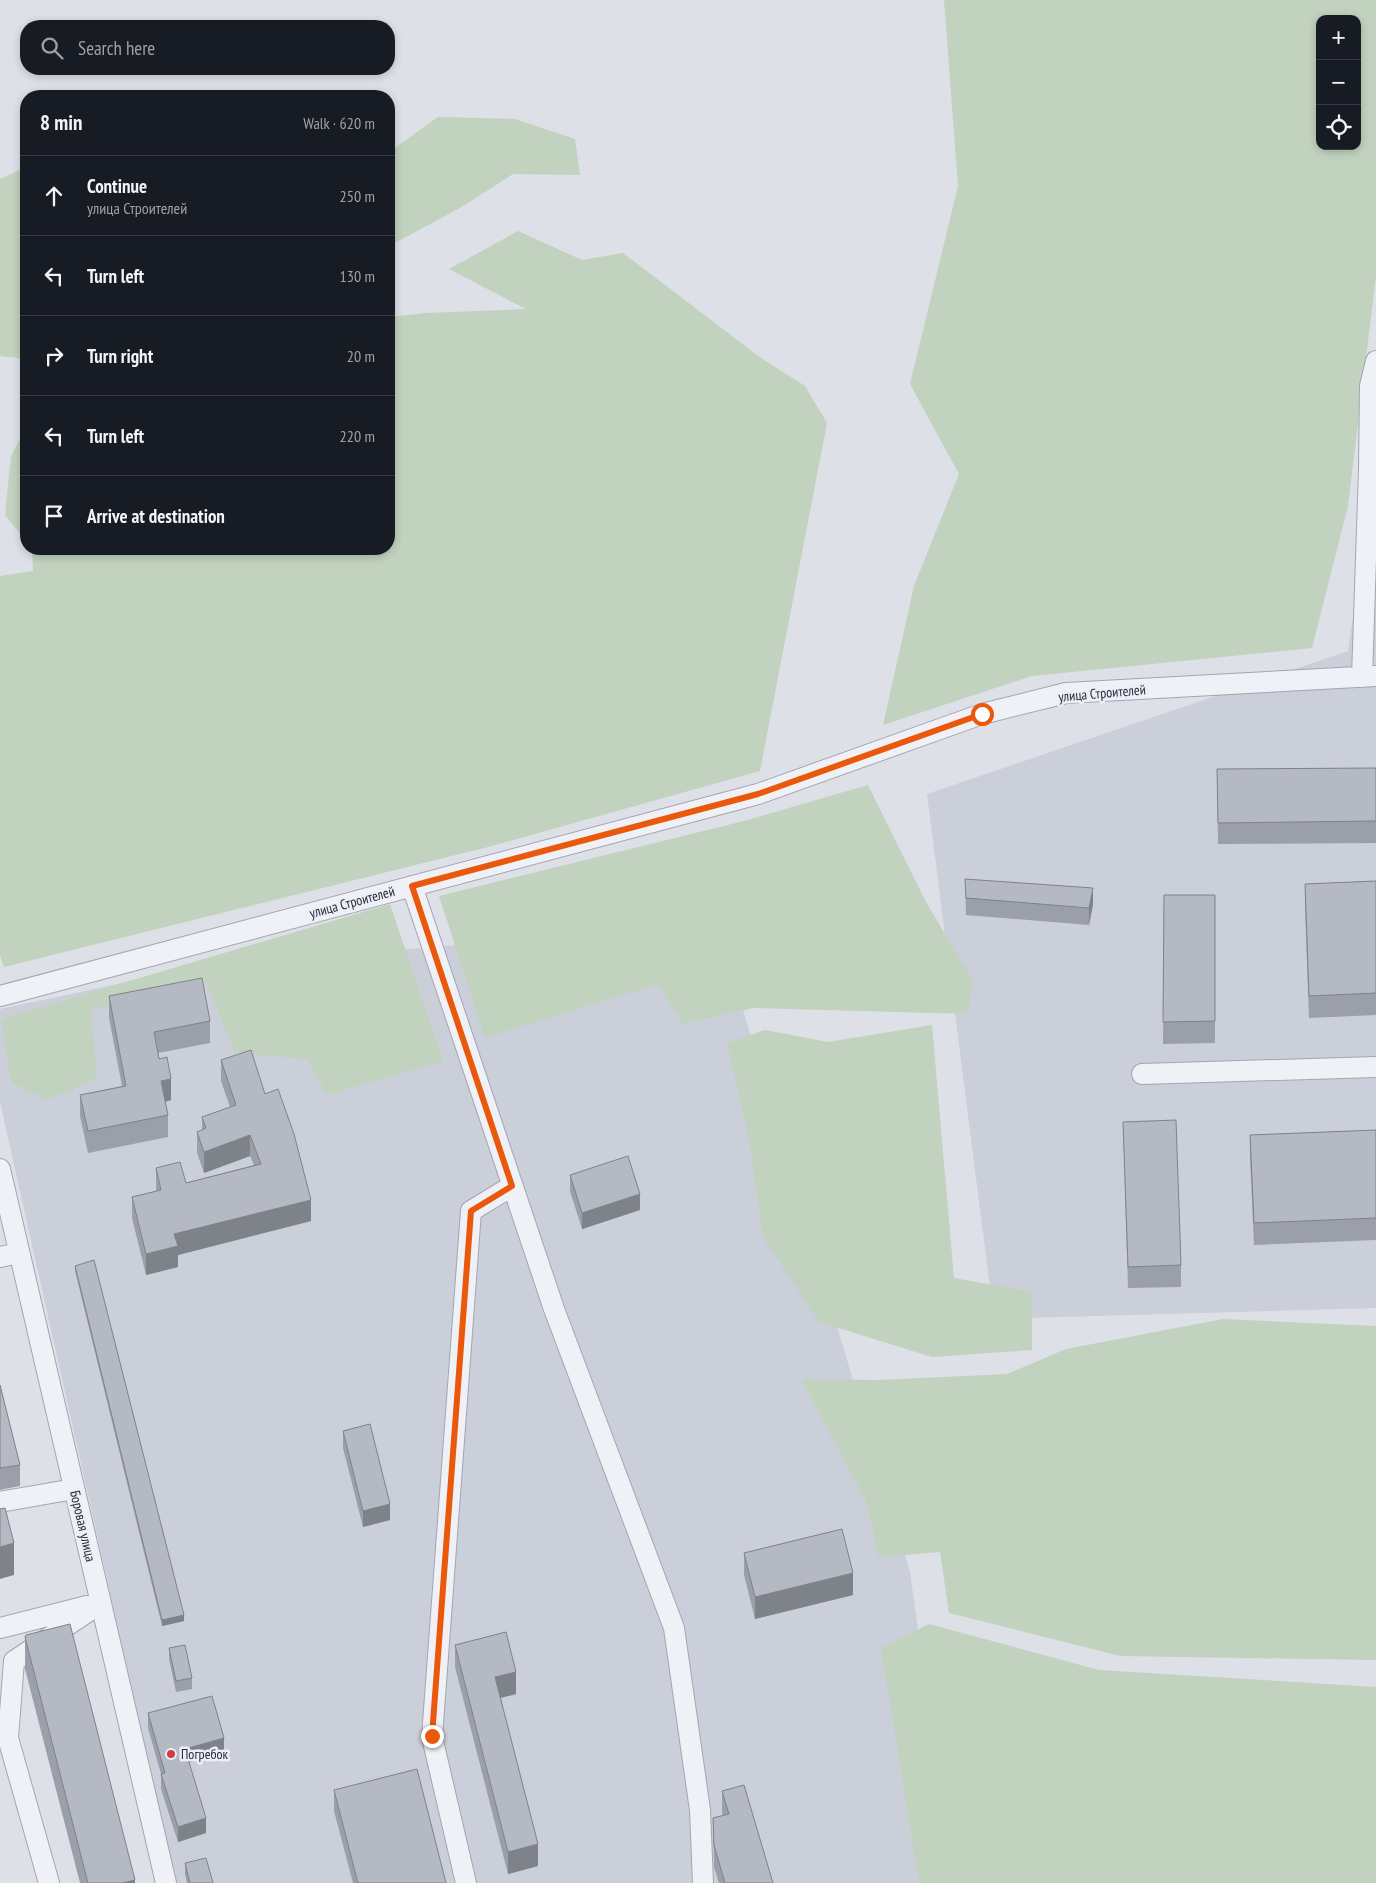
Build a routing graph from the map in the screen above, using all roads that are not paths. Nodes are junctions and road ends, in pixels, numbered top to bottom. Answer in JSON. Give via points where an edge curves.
{"nodes":[{"id":1,"x":1376,"y":361,"type":"edge"},
{"id":2,"x":1369,"y":677,"type":"edge"},
{"id":3,"x":412,"y":886,"type":"junction"},
{"id":4,"x":0,"y":996,"type":"edge"},
{"id":5,"x":1376,"y":1067,"type":"edge"},
{"id":6,"x":1142,"y":1074,"type":"dead end"},
{"id":7,"x":0,"y":1169,"type":"edge"},
{"id":8,"x":512,"y":1186,"type":"junction"},
{"id":9,"x":10,"y":1255,"type":"edge"},
{"id":10,"x":74,"y":1489,"type":"junction"},
{"id":11,"x":0,"y":1502,"type":"edge"},
{"id":12,"x":101,"y":1603,"type":"junction"},
{"id":13,"x":0,"y":1628,"type":"edge"},
{"id":14,"x":4,"y":1739,"type":"edge"},
{"id":15,"x":49,"y":1883,"type":"edge"},
{"id":16,"x":166,"y":1883,"type":"edge"},
{"id":17,"x":466,"y":1883,"type":"edge"},
{"id":18,"x":703,"y":1883,"type":"edge"}],
"edges":[{"from":1,"to":2,"type":"street","via":[[1370,386]]},
{"from":2,"to":3,"type":"street","name":"улица Строителей","via":[[1066,693],[982,714],[758,794]]},
{"from":3,"to":4,"type":"street","name":"улица Строителей"},
{"from":3,"to":8,"type":"street"},
{"from":5,"to":6,"type":"street"},
{"from":7,"to":9,"type":"street","name":"Боровая улица"},
{"from":8,"to":17,"type":"street","via":[[471,1211],[432,1736]]},
{"from":8,"to":18,"type":"street","via":[[554,1309],[674,1628],[700,1810]]},
{"from":9,"to":10,"type":"street","name":"Боровая улица"},
{"from":10,"to":11,"type":"street"},
{"from":10,"to":12,"type":"street","name":"Боровая улица"},
{"from":12,"to":13,"type":"street"},
{"from":12,"to":14,"type":"street","via":[[14,1661]]},
{"from":12,"to":16,"type":"street","name":"Боровая улица"},
{"from":14,"to":15,"type":"street"}]}
